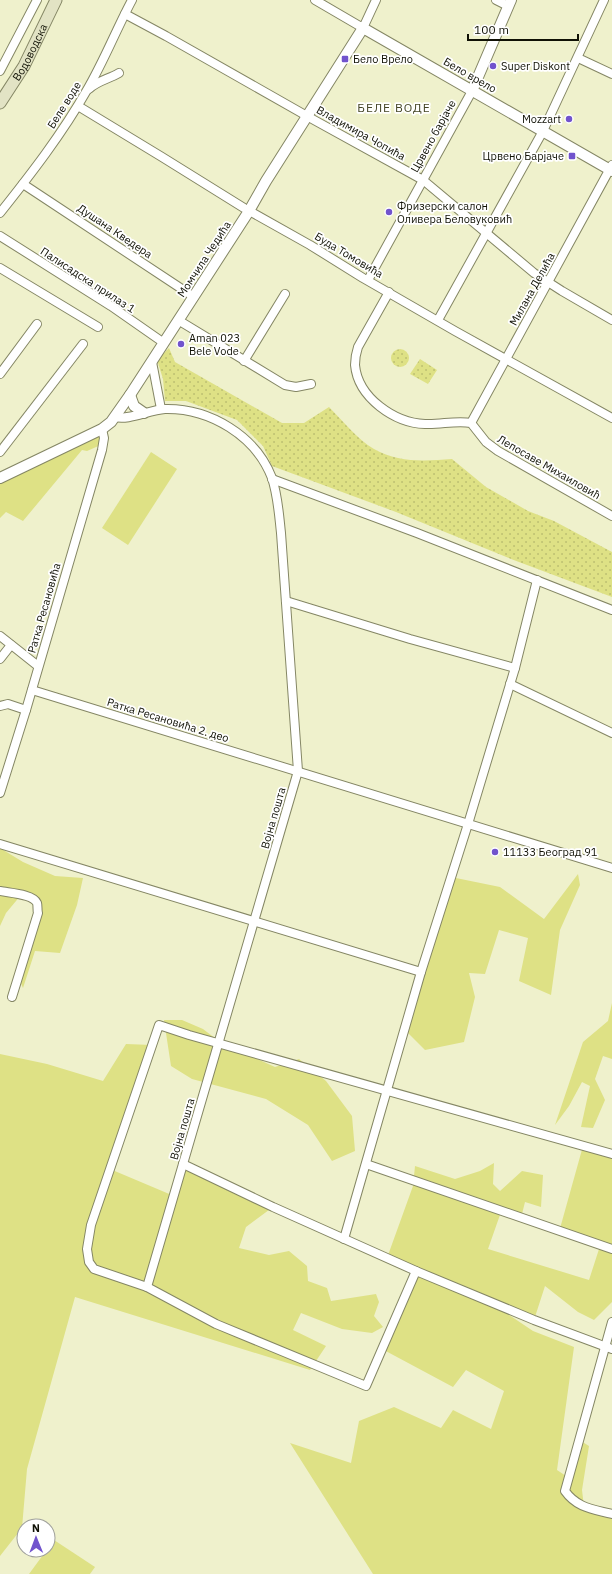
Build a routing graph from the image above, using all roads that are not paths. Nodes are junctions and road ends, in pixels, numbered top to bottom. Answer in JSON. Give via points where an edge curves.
{"nodes":[{"id":1,"x":38,"y":0,"type":"edge"},
{"id":2,"x":56,"y":0,"type":"edge"},
{"id":3,"x":132,"y":0,"type":"edge"},
{"id":4,"x":315,"y":0,"type":"edge"},
{"id":5,"x":376,"y":0,"type":"edge"},
{"id":6,"x":496,"y":0,"type":"edge"},
{"id":7,"x":604,"y":0,"type":"edge"},
{"id":8,"x":510,"y":3,"type":"edge"},
{"id":9,"x":125,"y":14,"type":"junction"},
{"id":10,"x":363,"y":28,"type":"junction"},
{"id":11,"x":578,"y":58,"type":"junction"},
{"id":12,"x":0,"y":71,"type":"edge"},
{"id":13,"x":119,"y":73,"type":"dead end"},
{"id":14,"x":612,"y":74,"type":"edge"},
{"id":15,"x":87,"y":91,"type":"junction"},
{"id":16,"x":472,"y":91,"type":"junction"},
{"id":17,"x":0,"y":103,"type":"edge"},
{"id":18,"x":78,"y":106,"type":"junction"},
{"id":19,"x":307,"y":116,"type":"junction"},
{"id":20,"x":543,"y":132,"type":"junction"},
{"id":21,"x":611,"y":168,"type":"edge"},
{"id":22,"x":423,"y":180,"type":"junction"},
{"id":23,"x":23,"y":184,"type":"junction"},
{"id":24,"x":249,"y":211,"type":"junction"},
{"id":25,"x":0,"y":213,"type":"edge"},
{"id":26,"x":486,"y":233,"type":"junction"},
{"id":27,"x":0,"y":236,"type":"edge"},
{"id":28,"x":0,"y":268,"type":"edge"},
{"id":29,"x":368,"y":280,"type":"junction"},
{"id":30,"x":548,"y":283,"type":"junction"},
{"id":31,"x":389,"y":292,"type":"junction"},
{"id":32,"x":285,"y":294,"type":"dead end"},
{"id":33,"x":194,"y":297,"type":"junction"},
{"id":34,"x":178,"y":320,"type":"junction"},
{"id":35,"x":438,"y":320,"type":"junction"},
{"id":36,"x":612,"y":320,"type":"edge"},
{"id":37,"x":37,"y":324,"type":"dead end"},
{"id":38,"x":98,"y":326,"type":"dead end"},
{"id":39,"x":164,"y":343,"type":"junction"},
{"id":40,"x":83,"y":344,"type":"dead end"},
{"id":41,"x":506,"y":359,"type":"junction"},
{"id":42,"x":244,"y":360,"type":"junction"},
{"id":43,"x":152,"y":362,"type":"junction"},
{"id":44,"x":0,"y":374,"type":"edge"},
{"id":45,"x":311,"y":384,"type":"dead end"},
{"id":46,"x":130,"y":395,"type":"junction"},
{"id":47,"x":162,"y":409,"type":"junction"},
{"id":48,"x":144,"y":413,"type":"junction"},
{"id":49,"x":115,"y":417,"type":"junction"},
{"id":50,"x":612,"y":418,"type":"edge"},
{"id":51,"x":471,"y":423,"type":"junction"},
{"id":52,"x":102,"y":428,"type":"junction"},
{"id":53,"x":0,"y":452,"type":"edge"},
{"id":54,"x":0,"y":478,"type":"edge"},
{"id":55,"x":272,"y":479,"type":"junction"},
{"id":56,"x":612,"y":516,"type":"edge"},
{"id":57,"x":537,"y":580,"type":"junction"},
{"id":58,"x":286,"y":601,"type":"junction"},
{"id":59,"x":612,"y":610,"type":"edge"},
{"id":60,"x":0,"y":636,"type":"edge"},
{"id":61,"x":11,"y":645,"type":"junction"},
{"id":62,"x":0,"y":660,"type":"edge"},
{"id":63,"x":38,"y":666,"type":"junction"},
{"id":64,"x":515,"y":668,"type":"junction"},
{"id":65,"x":510,"y":684,"type":"junction"},
{"id":66,"x":32,"y":690,"type":"junction"},
{"id":67,"x":0,"y":706,"type":"edge"},
{"id":68,"x":26,"y":710,"type":"junction"},
{"id":69,"x":612,"y":733,"type":"edge"},
{"id":70,"x":298,"y":771,"type":"junction"},
{"id":71,"x":0,"y":793,"type":"edge"},
{"id":72,"x":468,"y":824,"type":"junction"},
{"id":73,"x":0,"y":844,"type":"edge"},
{"id":74,"x":612,"y":868,"type":"edge"},
{"id":75,"x":0,"y":891,"type":"edge"},
{"id":76,"x":255,"y":921,"type":"junction"},
{"id":77,"x":421,"y":972,"type":"junction"},
{"id":78,"x":12,"y":997,"type":"dead end"},
{"id":79,"x":220,"y":1042,"type":"junction"},
{"id":80,"x":387,"y":1090,"type":"junction"},
{"id":81,"x":612,"y":1154,"type":"edge"},
{"id":82,"x":183,"y":1164,"type":"junction"},
{"id":83,"x":366,"y":1164,"type":"junction"},
{"id":84,"x":344,"y":1239,"type":"junction"},
{"id":85,"x":612,"y":1249,"type":"edge"},
{"id":86,"x":416,"y":1271,"type":"junction"},
{"id":87,"x":147,"y":1287,"type":"junction"},
{"id":88,"x":612,"y":1322,"type":"edge"},
{"id":89,"x":609,"y":1348,"type":"edge"},
{"id":90,"x":612,"y":1514,"type":"edge"}],
"edges":[{"from":1,"to":12,"type":"street","name":"Водоводска"},
{"from":2,"to":17,"type":"main road","name":"Водоводска","via":[[24,66]]},
{"from":3,"to":9,"type":"street","name":"Беле воде"},
{"from":4,"to":10,"type":"street","name":"Бело врело"},
{"from":5,"to":10,"type":"street","name":"Момчила Чедића"},
{"from":6,"to":8,"type":"street"},
{"from":7,"to":11,"type":"street"},
{"from":8,"to":16,"type":"street","name":"Црвено барјаче"},
{"from":9,"to":15,"type":"street","name":"Беле воде"},
{"from":9,"to":19,"type":"street","name":"Владимира Чопића"},
{"from":10,"to":16,"type":"street","name":"Бело врело"},
{"from":10,"to":19,"type":"street","name":"Момчила Чедића"},
{"from":11,"to":14,"type":"street"},
{"from":11,"to":20,"type":"street"},
{"from":13,"to":15,"type":"street","via":[[93,85]]},
{"from":15,"to":18,"type":"street","name":"Беле воде"},
{"from":16,"to":20,"type":"street","name":"Бело врело"},
{"from":16,"to":22,"type":"street","name":"Црвено барјаче"},
{"from":18,"to":23,"type":"street","name":"Беле воде"},
{"from":18,"to":24,"type":"street","name":"Буда Томовића"},
{"from":19,"to":22,"type":"street","name":"Владимира Чопића"},
{"from":19,"to":24,"type":"street","name":"Момчила Чедића"},
{"from":20,"to":21,"type":"street","name":"Бело врело"},
{"from":20,"to":26,"type":"street"},
{"from":21,"to":30,"type":"street","name":"Милана Делића"},
{"from":22,"to":26,"type":"street","name":"Владимира Чопића"},
{"from":22,"to":29,"type":"street","name":"Црвено барјаче"},
{"from":23,"to":25,"type":"street","name":"Беле воде"},
{"from":23,"to":33,"type":"street","name":"Душана Кведера"},
{"from":24,"to":29,"type":"street","name":"Буда Томовића"},
{"from":24,"to":33,"type":"street","name":"Момчила Чедића"},
{"from":26,"to":30,"type":"street","name":"Владимира Чопића"},
{"from":26,"to":35,"type":"street"},
{"from":27,"to":39,"type":"street","name":"Палисадска прилаз 1","via":[[111,306]]},
{"from":28,"to":38,"type":"street"},
{"from":29,"to":31,"type":"street","name":"Буда Томовића"},
{"from":30,"to":36,"type":"street","name":"Владимира Чопића"},
{"from":30,"to":41,"type":"street","name":"Милана Делића"},
{"from":31,"to":35,"type":"street","name":"Буда Томовића"},
{"from":31,"to":51,"type":"street","via":[[358,347],[355,364],[358,377],[370,398],[383,410],[403,420],[424,424]]},
{"from":32,"to":42,"type":"street"},
{"from":33,"to":34,"type":"street","name":"Момчила Чедића"},
{"from":34,"to":39,"type":"street","name":"Момчила Чедића"},
{"from":34,"to":42,"type":"street"},
{"from":35,"to":41,"type":"street","name":"Буда Томовића"},
{"from":37,"to":44,"type":"street"},
{"from":39,"to":43,"type":"street","name":"Момчила Чедића"},
{"from":40,"to":53,"type":"street"},
{"from":41,"to":50,"type":"street","name":"Буда Томовића"},
{"from":41,"to":51,"type":"street","name":"Милана Делића"},
{"from":42,"to":45,"type":"street","via":[[285,385],[296,387]]},
{"from":43,"to":46,"type":"street","name":"Момчила Чедића"},
{"from":43,"to":47,"type":"street"},
{"from":46,"to":48,"type":"street","via":[[134,406]]},
{"from":46,"to":49,"type":"street","name":"Момчила Чедића"},
{"from":47,"to":48,"type":"street","name":"Војна пошта"},
{"from":47,"to":55,"type":"street","name":"Војна пошта","via":[[205,415],[239,433],[262,460]]},
{"from":48,"to":49,"type":"street","name":"Војна пошта","via":[[123,419]]},
{"from":49,"to":52,"type":"street","name":"Момчила Чедића"},
{"from":51,"to":56,"type":"street","name":"Лепосаве Михаиловић","via":[[486,442],[498,451]]},
{"from":52,"to":54,"type":"street","name":"Момчила Чедића"},
{"from":52,"to":63,"type":"street","name":"Ратка Ресановића","via":[[102,450]]},
{"from":55,"to":57,"type":"street"},
{"from":55,"to":58,"type":"street","name":"Војна пошта","via":[[278,502]]},
{"from":57,"to":59,"type":"street"},
{"from":57,"to":64,"type":"street"},
{"from":58,"to":64,"type":"street"},
{"from":58,"to":70,"type":"street","name":"Војна пошта"},
{"from":60,"to":61,"type":"street"},
{"from":61,"to":62,"type":"street"},
{"from":61,"to":63,"type":"street"},
{"from":63,"to":66,"type":"street","name":"Ратка Ресановића"},
{"from":64,"to":65,"type":"street"},
{"from":65,"to":69,"type":"street"},
{"from":65,"to":72,"type":"street"},
{"from":66,"to":68,"type":"street","name":"Ратка Ресановића"},
{"from":66,"to":70,"type":"street","name":"Ратка Ресановића 2. део"},
{"from":67,"to":68,"type":"street","via":[[8,704]]},
{"from":68,"to":71,"type":"street","name":"Ратка Ресановића"},
{"from":70,"to":72,"type":"street","name":"Ратка Ресановића 2. део"},
{"from":70,"to":76,"type":"street","name":"Војна пошта"},
{"from":72,"to":74,"type":"street","name":"Ратка Ресановића 2. део"},
{"from":72,"to":77,"type":"street"},
{"from":73,"to":76,"type":"street"},
{"from":75,"to":78,"type":"street","via":[[33,899],[38,913]]},
{"from":76,"to":77,"type":"street"},
{"from":76,"to":79,"type":"street","name":"Војна пошта"},
{"from":77,"to":80,"type":"street"},
{"from":79,"to":80,"type":"street"},
{"from":79,"to":82,"type":"street","name":"Војна пошта"},
{"from":79,"to":87,"type":"street","via":[[158,1025],[91,1225],[87,1249],[89,1262],[94,1269]]},
{"from":80,"to":81,"type":"street"},
{"from":80,"to":83,"type":"street"},
{"from":82,"to":84,"type":"street"},
{"from":82,"to":87,"type":"street","name":"Војна пошта"},
{"from":83,"to":84,"type":"street"},
{"from":83,"to":85,"type":"street"},
{"from":84,"to":86,"type":"street"},
{"from":86,"to":87,"type":"street","via":[[366,1386],[216,1324]]},
{"from":86,"to":89,"type":"street"},
{"from":88,"to":89,"type":"street"},
{"from":89,"to":90,"type":"street","via":[[565,1491],[571,1500],[584,1507]]}]}
